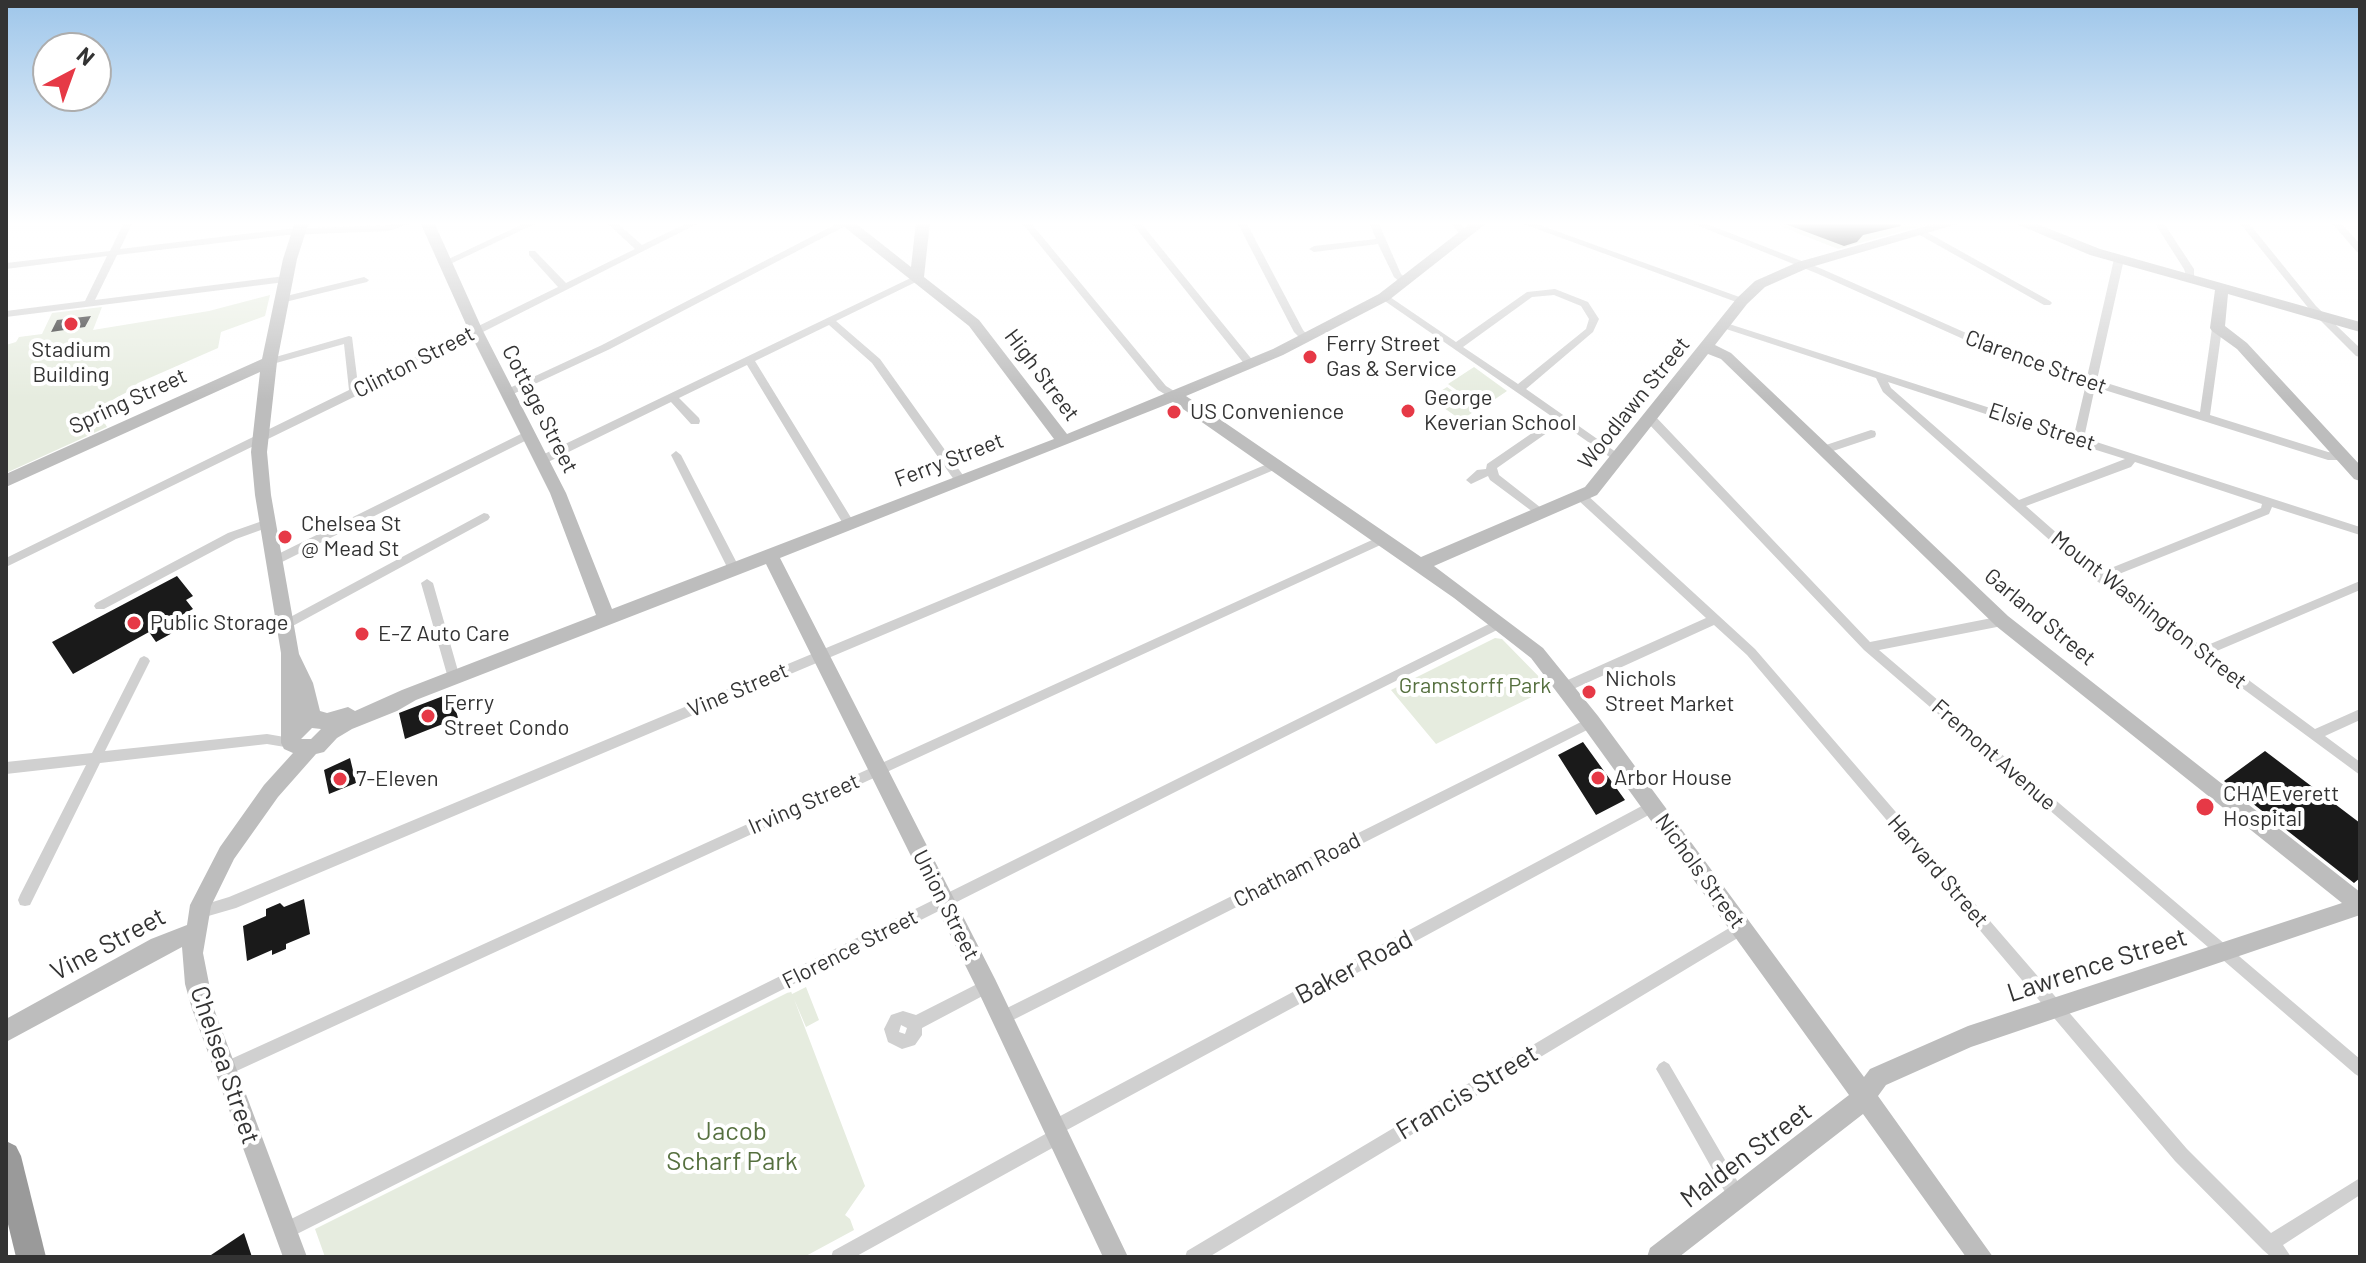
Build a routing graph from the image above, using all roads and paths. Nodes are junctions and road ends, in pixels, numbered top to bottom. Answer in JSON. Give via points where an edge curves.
{"nodes":[{"id":1,"x":100,"y":281,"type":"edge"},
{"id":2,"x":269,"y":281,"type":"edge"},
{"id":3,"x":285,"y":281,"type":"edge"},
{"id":4,"x":360,"y":281,"type":"edge"},
{"id":5,"x":453,"y":281,"type":"edge"},
{"id":6,"x":558,"y":281,"type":"edge"},
{"id":7,"x":579,"y":281,"type":"edge"},
{"id":8,"x":733,"y":281,"type":"edge"},
{"id":9,"x":911,"y":281,"type":"edge"},
{"id":10,"x":921,"y":281,"type":"edge"},
{"id":11,"x":1074,"y":281,"type":"edge"},
{"id":12,"x":1183,"y":281,"type":"edge"},
{"id":13,"x":1272,"y":281,"type":"edge"},
{"id":14,"x":1686,"y":281,"type":"edge"},
{"id":15,"x":1766,"y":281,"type":"edge"},
{"id":16,"x":1839,"y":281,"type":"edge"},
{"id":17,"x":2008,"y":281,"type":"edge"},
{"id":18,"x":2114,"y":281,"type":"edge"},
{"id":19,"x":2198,"y":281,"type":"edge"},
{"id":20,"x":2292,"y":281,"type":"edge"},
{"id":21,"x":1405,"y":282,"type":"edge"},
{"id":22,"x":565,"y":288,"type":"junction"},
{"id":23,"x":2222,"y":288,"type":"junction"},
{"id":24,"x":1384,"y":297,"type":"junction"},
{"id":25,"x":281,"y":300,"type":"junction"},
{"id":26,"x":1742,"y":301,"type":"junction"},
{"id":27,"x":89,"y":303,"type":"junction"},
{"id":28,"x":2047,"y":303,"type":"dead end"},
{"id":29,"x":6,"y":314,"type":"edge"},
{"id":30,"x":2321,"y":316,"type":"junction"},
{"id":31,"x":829,"y":320,"type":"junction"},
{"id":32,"x":1723,"y":325,"type":"junction"},
{"id":33,"x":2360,"y":327,"type":"edge"},
{"id":34,"x":2217,"y":328,"type":"junction"},
{"id":35,"x":476,"y":331,"type":"junction"},
{"id":36,"x":1306,"y":339,"type":"junction"},
{"id":37,"x":1456,"y":347,"type":"junction"},
{"id":38,"x":1707,"y":347,"type":"junction"},
{"id":39,"x":2360,"y":354,"type":"edge"},
{"id":40,"x":749,"y":360,"type":"junction"},
{"id":41,"x":269,"y":362,"type":"junction"},
{"id":42,"x":1250,"y":364,"type":"junction"},
{"id":43,"x":1879,"y":374,"type":"junction"},
{"id":44,"x":2092,"y":383,"type":"junction"},
{"id":45,"x":1519,"y":389,"type":"junction"},
{"id":46,"x":354,"y":393,"type":"junction"},
{"id":47,"x":507,"y":393,"type":"junction"},
{"id":48,"x":1175,"y":396,"type":"junction"},
{"id":49,"x":672,"y":397,"type":"junction"},
{"id":50,"x":1561,"y":418,"type":"junction"},
{"id":51,"x":1650,"y":418,"type":"junction"},
{"id":52,"x":2204,"y":418,"type":"junction"},
{"id":53,"x":695,"y":421,"type":"dead end"},
{"id":54,"x":529,"y":434,"type":"junction"},
{"id":55,"x":1871,"y":434,"type":"dead end"},
{"id":56,"x":261,"y":438,"type":"junction"},
{"id":57,"x":2078,"y":440,"type":"junction"},
{"id":58,"x":1064,"y":441,"type":"junction"},
{"id":59,"x":1824,"y":450,"type":"junction"},
{"id":60,"x":676,"y":455,"type":"dead end"},
{"id":61,"x":1618,"y":457,"type":"junction"},
{"id":62,"x":2133,"y":457,"type":"junction"},
{"id":63,"x":2343,"y":457,"type":"junction"},
{"id":64,"x":542,"y":460,"type":"junction"},
{"id":65,"x":1277,"y":464,"type":"junction"},
{"id":66,"x":1491,"y":472,"type":"junction"},
{"id":67,"x":2360,"y":475,"type":"edge"},
{"id":68,"x":1471,"y":480,"type":"dead end"},
{"id":69,"x":6,"y":481,"type":"edge"},
{"id":70,"x":961,"y":481,"type":"junction"},
{"id":71,"x":1582,"y":497,"type":"junction"},
{"id":72,"x":2269,"y":501,"type":"junction"},
{"id":73,"x":2017,"y":505,"type":"junction"},
{"id":74,"x":1541,"y":514,"type":"junction"},
{"id":75,"x":484,"y":517,"type":"dead end"},
{"id":76,"x":268,"y":523,"type":"junction"},
{"id":77,"x":849,"y":524,"type":"junction"},
{"id":78,"x":2360,"y":531,"type":"edge"},
{"id":79,"x":1383,"y":539,"type":"junction"},
{"id":80,"x":770,"y":555,"type":"junction"},
{"id":81,"x":274,"y":561,"type":"junction"},
{"id":82,"x":6,"y":563,"type":"edge"},
{"id":83,"x":1419,"y":565,"type":"junction"},
{"id":84,"x":734,"y":569,"type":"junction"},
{"id":85,"x":2099,"y":577,"type":"junction"},
{"id":86,"x":427,"y":583,"type":"dead end"},
{"id":87,"x":2360,"y":585,"type":"edge"},
{"id":88,"x":100,"y":606,"type":"dead end"},
{"id":89,"x":607,"y":619,"type":"junction"},
{"id":90,"x":1716,"y":619,"type":"junction"},
{"id":91,"x":2002,"y":621,"type":"junction"},
{"id":92,"x":1501,"y":623,"type":"junction"},
{"id":93,"x":285,"y":625,"type":"junction"},
{"id":94,"x":1868,"y":647,"type":"junction"},
{"id":95,"x":290,"y":653,"type":"junction"},
{"id":96,"x":2201,"y":653,"type":"junction"},
{"id":97,"x":821,"y":656,"type":"junction"},
{"id":98,"x":144,"y":661,"type":"dead end"},
{"id":99,"x":454,"y":678,"type":"junction"},
{"id":100,"x":1565,"y":687,"type":"junction"},
{"id":101,"x":2360,"y":714,"type":"edge"},
{"id":102,"x":1591,"y":722,"type":"junction"},
{"id":103,"x":324,"y":724,"type":"junction"},
{"id":104,"x":2314,"y":735,"type":"junction"},
{"id":105,"x":298,"y":743,"type":"junction"},
{"id":106,"x":96,"y":756,"type":"junction"},
{"id":107,"x":6,"y":768,"type":"edge"},
{"id":108,"x":2360,"y":769,"type":"edge"},
{"id":109,"x":878,"y":770,"type":"junction"},
{"id":110,"x":1653,"y":806,"type":"junction"},
{"id":111,"x":25,"y":900,"type":"dead end"},
{"id":112,"x":944,"y":901,"type":"junction"},
{"id":113,"x":2360,"y":904,"type":"edge"},
{"id":114,"x":196,"y":922,"type":"junction"},
{"id":115,"x":1741,"y":928,"type":"junction"},
{"id":116,"x":2224,"y":952,"type":"junction"},
{"id":117,"x":987,"y":986,"type":"junction"},
{"id":118,"x":2055,"y":1007,"type":"junction"},
{"id":119,"x":1002,"y":1018,"type":"junction"},
{"id":120,"x":914,"y":1024,"type":"dead end"},
{"id":121,"x":6,"y":1031,"type":"edge"},
{"id":122,"x":225,"y":1069,"type":"junction"},
{"id":123,"x":1664,"y":1069,"type":"dead end"},
{"id":124,"x":2360,"y":1069,"type":"edge"},
{"id":125,"x":1863,"y":1095,"type":"junction"},
{"id":126,"x":1057,"y":1131,"type":"junction"},
{"id":127,"x":6,"y":1156,"type":"edge"},
{"id":128,"x":2360,"y":1186,"type":"edge"},
{"id":129,"x":1736,"y":1195,"type":"junction"},
{"id":130,"x":285,"y":1231,"type":"junction"},
{"id":131,"x":2269,"y":1244,"type":"junction"},
{"id":132,"x":1674,"y":1253,"type":"edge"},
{"id":133,"x":31,"y":1257,"type":"edge"},
{"id":134,"x":295,"y":1257,"type":"edge"},
{"id":135,"x":839,"y":1257,"type":"edge"},
{"id":136,"x":1116,"y":1257,"type":"edge"},
{"id":137,"x":1193,"y":1257,"type":"edge"},
{"id":138,"x":1981,"y":1257,"type":"edge"},
{"id":139,"x":2283,"y":1257,"type":"edge"}],
"edges":[{"from":1,"to":27,"type":"street"},
{"from":2,"to":27,"type":"street"},
{"from":3,"to":25,"type":"street"},
{"from":4,"to":25,"type":"street"},
{"from":5,"to":35,"type":"street","name":"Cottage Street"},
{"from":6,"to":22,"type":"street"},
{"from":7,"to":22,"type":"street","name":"Clinton Street"},
{"from":8,"to":47,"type":"street"},
{"from":9,"to":31,"type":"street"},
{"from":10,"to":58,"type":"street","name":"High Street","via":[[974,323]]},
{"from":11,"to":48,"type":"street","via":[[1162,388]]},
{"from":12,"to":42,"type":"street"},
{"from":13,"to":36,"type":"street"},
{"from":14,"to":26,"type":"street"},
{"from":15,"to":26,"type":"street","name":"Woodlawn Street"},
{"from":16,"to":44,"type":"street","name":"Clarence Street","via":[[2000,353]]},
{"from":17,"to":28,"type":"street"},
{"from":18,"to":44,"type":"street"},
{"from":19,"to":23,"type":"street"},
{"from":20,"to":30,"type":"street"},
{"from":21,"to":24,"type":"street","name":"Ferry Street"},
{"from":22,"to":35,"type":"street","name":"Clinton Street"},
{"from":23,"to":30,"type":"street"},
{"from":23,"to":34,"type":"street"},
{"from":24,"to":36,"type":"street","name":"Ferry Street"},
{"from":24,"to":37,"type":"street"},
{"from":25,"to":41,"type":"street"},
{"from":26,"to":32,"type":"street","name":"Woodlawn Street"},
{"from":27,"to":29,"type":"street"},
{"from":30,"to":33,"type":"street"},
{"from":30,"to":39,"type":"street"},
{"from":31,"to":40,"type":"street"},
{"from":31,"to":70,"type":"street","via":[[876,361]]},
{"from":32,"to":38,"type":"street","name":"Woodlawn Street"},
{"from":32,"to":43,"type":"street","name":"Elsie Street"},
{"from":34,"to":52,"type":"street"},
{"from":34,"to":63,"type":"street","via":[[2242,346]]},
{"from":35,"to":46,"type":"street","name":"Clinton Street"},
{"from":35,"to":47,"type":"street","name":"Cottage Street"},
{"from":36,"to":42,"type":"street","name":"Ferry Street"},
{"from":37,"to":45,"type":"street"},
{"from":37,"to":45,"type":"street","via":[[1530,294],[1555,292],[1585,304],[1594,319],[1592,327]]},
{"from":38,"to":51,"type":"street","name":"Woodlawn Street"},
{"from":38,"to":59,"type":"street","name":"Garland Street","via":[[1726,356]]},
{"from":40,"to":49,"type":"street"},
{"from":40,"to":77,"type":"street"},
{"from":41,"to":46,"type":"street","via":[[349,339]]},
{"from":41,"to":56,"type":"street"},
{"from":41,"to":69,"type":"street","name":"Spring Street"},
{"from":42,"to":48,"type":"street","name":"Ferry Street"},
{"from":43,"to":57,"type":"street","name":"Elsie Street"},
{"from":43,"to":73,"type":"street","name":"Mount Washington Street","via":[[1886,389]]},
{"from":44,"to":52,"type":"street","name":"Clarence Street"},
{"from":44,"to":57,"type":"street"},
{"from":45,"to":50,"type":"street"},
{"from":46,"to":56,"type":"street","name":"Clinton Street"},
{"from":47,"to":54,"type":"street","name":"Cottage Street"},
{"from":48,"to":58,"type":"street","name":"Ferry Street"},
{"from":48,"to":65,"type":"street","name":"Nichols Street"},
{"from":49,"to":53,"type":"street"},
{"from":49,"to":64,"type":"street"},
{"from":50,"to":61,"type":"street"},
{"from":50,"to":66,"type":"street","via":[[1493,463]]},
{"from":51,"to":61,"type":"street","name":"Woodlawn Street"},
{"from":51,"to":94,"type":"street","name":"Fremont Avenue"},
{"from":52,"to":63,"type":"street","name":"Clarence Street"},
{"from":54,"to":64,"type":"street","name":"Cottage Street"},
{"from":54,"to":81,"type":"street"},
{"from":55,"to":59,"type":"street"},
{"from":56,"to":76,"type":"street"},
{"from":56,"to":82,"type":"street","name":"Clinton Street"},
{"from":57,"to":62,"type":"street","name":"Elsie Street"},
{"from":58,"to":70,"type":"street","name":"Ferry Street"},
{"from":59,"to":91,"type":"street","name":"Garland Street"},
{"from":60,"to":84,"type":"street"},
{"from":61,"to":71,"type":"street","name":"Woodlawn Street"},
{"from":62,"to":72,"type":"street","name":"Elsie Street"},
{"from":62,"to":73,"type":"street"},
{"from":63,"to":67,"type":"street"},
{"from":64,"to":89,"type":"street","name":"Cottage Street"},
{"from":65,"to":79,"type":"street","name":"Nichols Street"},
{"from":65,"to":97,"type":"street","name":"Vine Street"},
{"from":66,"to":68,"type":"street"},
{"from":66,"to":74,"type":"street"},
{"from":70,"to":77,"type":"street","name":"Ferry Street"},
{"from":71,"to":74,"type":"street","name":"Woodlawn Street"},
{"from":71,"to":90,"type":"street","name":"Harvard Street"},
{"from":72,"to":78,"type":"street","name":"Elsie Street"},
{"from":72,"to":85,"type":"street","via":[[2264,511]]},
{"from":73,"to":85,"type":"street","name":"Mount Washington Street"},
{"from":74,"to":83,"type":"street","name":"Woodlawn Street"},
{"from":75,"to":93,"type":"street"},
{"from":76,"to":81,"type":"street"},
{"from":76,"to":88,"type":"street","via":[[232,536]]},
{"from":77,"to":80,"type":"street","name":"Ferry Street"},
{"from":79,"to":83,"type":"street","name":"Nichols Street"},
{"from":79,"to":109,"type":"street","name":"Irving Street"},
{"from":80,"to":84,"type":"street","name":"Ferry Street"},
{"from":80,"to":97,"type":"street","name":"Union Street"},
{"from":81,"to":93,"type":"street"},
{"from":83,"to":92,"type":"street","name":"Nichols Street"},
{"from":84,"to":89,"type":"street","name":"Ferry Street"},
{"from":85,"to":96,"type":"street","name":"Mount Washington Street"},
{"from":86,"to":99,"type":"street"},
{"from":87,"to":96,"type":"street"},
{"from":89,"to":99,"type":"street","name":"Ferry Street"},
{"from":90,"to":100,"type":"street"},
{"from":90,"to":118,"type":"street","name":"Harvard Street","via":[[1751,652]]},
{"from":91,"to":94,"type":"street"},
{"from":91,"to":113,"type":"street","name":"Garland Street"},
{"from":92,"to":100,"type":"street","name":"Nichols Street","via":[[1537,653]]},
{"from":92,"to":112,"type":"street","name":"Florence Street"},
{"from":93,"to":95,"type":"street"},
{"from":94,"to":116,"type":"street","name":"Fremont Avenue"},
{"from":95,"to":103,"type":"street","via":[[311,715]]},
{"from":95,"to":105,"type":"street"},
{"from":96,"to":104,"type":"street","name":"Mount Washington Street"},
{"from":97,"to":109,"type":"street","name":"Union Street"},
{"from":97,"to":114,"type":"street","name":"Vine Street"},
{"from":98,"to":106,"type":"street"},
{"from":99,"to":103,"type":"street","name":"Ferry Street"},
{"from":100,"to":102,"type":"street","name":"Nichols Street"},
{"from":101,"to":104,"type":"street"},
{"from":102,"to":110,"type":"street","name":"Nichols Street"},
{"from":102,"to":119,"type":"street","name":"Chatham Road"},
{"from":103,"to":105,"type":"street","name":"Ferry Street","via":[[323,742]]},
{"from":104,"to":108,"type":"street","name":"Mount Washington Street"},
{"from":105,"to":106,"type":"street","via":[[267,739]]},
{"from":105,"to":114,"type":"street","name":"Chelsea Street","via":[[227,853]]},
{"from":106,"to":107,"type":"street"},
{"from":106,"to":111,"type":"street"},
{"from":109,"to":112,"type":"street","name":"Union Street"},
{"from":109,"to":122,"type":"street","name":"Irving Street"},
{"from":110,"to":115,"type":"street","name":"Nichols Street"},
{"from":110,"to":126,"type":"street","name":"Baker Road"},
{"from":112,"to":117,"type":"street","name":"Union Street"},
{"from":112,"to":130,"type":"street","name":"Florence Street"},
{"from":113,"to":116,"type":"street","name":"Lawrence Street"},
{"from":114,"to":121,"type":"street","name":"Vine Street"},
{"from":114,"to":122,"type":"street","name":"Chelsea Street","via":[[196,984]]},
{"from":115,"to":125,"type":"street","name":"Nichols Street"},
{"from":115,"to":137,"type":"street","name":"Francis Street"},
{"from":116,"to":118,"type":"street","name":"Lawrence Street"},
{"from":116,"to":124,"type":"street","name":"Fremont Avenue"},
{"from":117,"to":119,"type":"street","name":"Union Street"},
{"from":117,"to":120,"type":"street"},
{"from":118,"to":125,"type":"street","name":"Lawrence Street","via":[[1917,1058],[1875,1078]]},
{"from":118,"to":131,"type":"street","name":"Harvard Street","via":[[2187,1162]]},
{"from":119,"to":126,"type":"street","name":"Union Street"},
{"from":122,"to":130,"type":"street","name":"Chelsea Street"},
{"from":123,"to":129,"type":"street"},
{"from":125,"to":129,"type":"street","name":"Malden Street","via":[[1852,1110]]},
{"from":125,"to":138,"type":"street","name":"Nichols Street"},
{"from":126,"to":135,"type":"street","name":"Baker Road"},
{"from":126,"to":136,"type":"street","name":"Union Street"},
{"from":127,"to":133,"type":"highway"},
{"from":128,"to":131,"type":"street"},
{"from":129,"to":132,"type":"street","name":"Malden Street"},
{"from":130,"to":134,"type":"street","name":"Chelsea Street"},
{"from":131,"to":139,"type":"street","name":"Harvard Street"}]}
